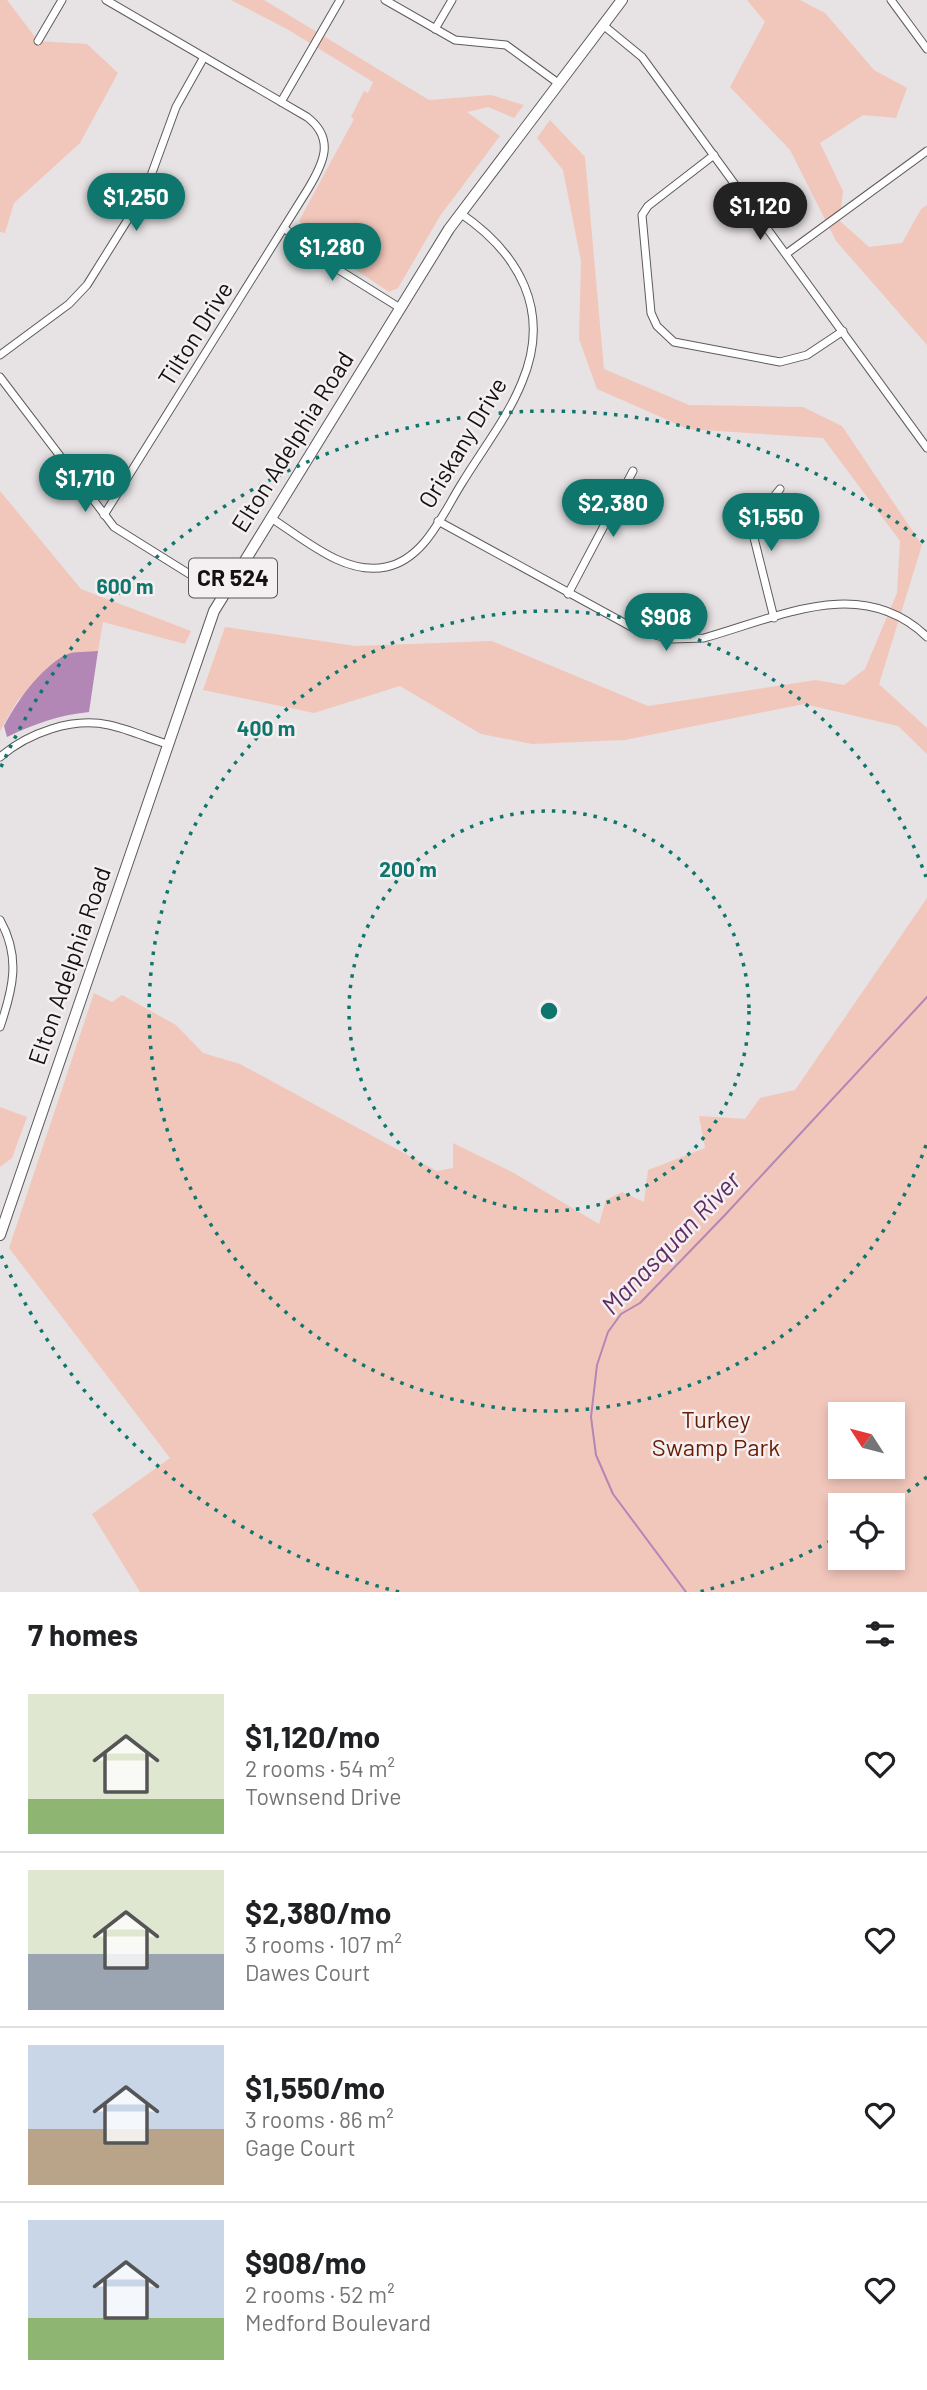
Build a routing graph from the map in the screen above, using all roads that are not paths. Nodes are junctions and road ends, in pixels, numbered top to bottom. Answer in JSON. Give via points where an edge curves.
{"nodes":[{"id":1,"x":62,"y":0,"type":"edge"},
{"id":2,"x":106,"y":0,"type":"edge"},
{"id":3,"x":340,"y":0,"type":"edge"},
{"id":4,"x":385,"y":0,"type":"edge"},
{"id":5,"x":452,"y":0,"type":"edge"},
{"id":6,"x":622,"y":0,"type":"edge"},
{"id":7,"x":891,"y":0,"type":"edge"},
{"id":8,"x":603,"y":25,"type":"junction"},
{"id":9,"x":435,"y":29,"type":"junction"},
{"id":10,"x":38,"y":41,"type":"dead end"},
{"id":11,"x":927,"y":49,"type":"edge"},
{"id":12,"x":204,"y":57,"type":"junction"},
{"id":13,"x":558,"y":83,"type":"junction"},
{"id":14,"x":281,"y":102,"type":"junction"},
{"id":15,"x":927,"y":152,"type":"edge"},
{"id":16,"x":714,"y":155,"type":"junction"},
{"id":17,"x":460,"y":213,"type":"junction"},
{"id":18,"x":284,"y":228,"type":"junction"},
{"id":19,"x":786,"y":254,"type":"junction"},
{"id":20,"x":400,"y":308,"type":"junction"},
{"id":21,"x":843,"y":331,"type":"junction"},
{"id":22,"x":0,"y":355,"type":"edge"},
{"id":23,"x":0,"y":377,"type":"edge"},
{"id":24,"x":927,"y":448,"type":"edge"},
{"id":25,"x":633,"y":471,"type":"dead end"},
{"id":26,"x":779,"y":489,"type":"dead end"},
{"id":27,"x":104,"y":515,"type":"junction"},
{"id":28,"x":271,"y":518,"type":"junction"},
{"id":29,"x":438,"y":521,"type":"junction"},
{"id":30,"x":568,"y":594,"type":"junction"},
{"id":31,"x":223,"y":595,"type":"junction"},
{"id":32,"x":774,"y":618,"type":"junction"},
{"id":33,"x":927,"y":637,"type":"edge"},
{"id":34,"x":167,"y":744,"type":"junction"},
{"id":35,"x":0,"y":757,"type":"edge"},
{"id":36,"x":0,"y":920,"type":"edge"},
{"id":37,"x":0,"y":1027,"type":"edge"},
{"id":38,"x":0,"y":1235,"type":"edge"}],
"edges":[{"from":1,"to":10,"type":"street"},
{"from":2,"to":12,"type":"street","name":"Tilton Drive"},
{"from":3,"to":14,"type":"street"},
{"from":4,"to":9,"type":"street"},
{"from":5,"to":9,"type":"street"},
{"from":6,"to":8,"type":"main road","name":"Elton Adelphia Road","number":"CR 524"},
{"from":7,"to":11,"type":"street"},
{"from":8,"to":13,"type":"main road","name":"Elton Adelphia Road","number":"CR 524"},
{"from":8,"to":16,"type":"street","via":[[642,57]]},
{"from":9,"to":13,"type":"street","via":[[455,40],[506,44]]},
{"from":12,"to":14,"type":"street","name":"Tilton Drive"},
{"from":12,"to":22,"type":"street","via":[[176,107],[145,192],[87,285],[69,304]]},
{"from":13,"to":17,"type":"main road","name":"Elton Adelphia Road","number":"CR 524"},
{"from":14,"to":18,"type":"street","name":"Tilton Drive","via":[[316,124],[326,150],[322,165]]},
{"from":15,"to":19,"type":"street"},
{"from":16,"to":19,"type":"street"},
{"from":16,"to":21,"type":"street","via":[[648,205],[642,215],[650,306],[657,326],[679,344],[773,362],[807,355]]},
{"from":17,"to":20,"type":"main road","name":"Elton Adelphia Road","number":"CR 524"},
{"from":17,"to":29,"type":"street","name":"Oriskany Drive","via":[[495,240],[519,273],[530,303],[533,335],[519,390]]},
{"from":18,"to":20,"type":"street","via":[[331,265]]},
{"from":18,"to":27,"type":"street","name":"Tilton Drive"},
{"from":19,"to":21,"type":"street"},
{"from":20,"to":28,"type":"main road","name":"Elton Adelphia Road","number":"CR 524"},
{"from":21,"to":24,"type":"street"},
{"from":23,"to":27,"type":"street"},
{"from":25,"to":30,"type":"street"},
{"from":26,"to":32,"type":"street","via":[[757,518],[753,534]]},
{"from":27,"to":31,"type":"street","via":[[133,540]]},
{"from":28,"to":29,"type":"street","name":"Oriskany Drive","via":[[341,561],[374,569],[413,555]]},
{"from":28,"to":31,"type":"main road","name":"Elton Adelphia Road","number":"CR 524"},
{"from":29,"to":30,"type":"street"},
{"from":30,"to":32,"type":"street","via":[[638,630],[670,639],[704,638]]},
{"from":31,"to":34,"type":"main road","name":"Elton Adelphia Road","number":"CR 524","via":[[208,624]]},
{"from":32,"to":33,"type":"street","via":[[835,603],[866,603],[903,617]]},
{"from":34,"to":35,"type":"street","via":[[107,724],[76,724],[20,742]]},
{"from":34,"to":38,"type":"main road","name":"Elton Adelphia Road","number":"CR 524"},
{"from":36,"to":37,"type":"street","via":[[14,961],[11,995]]}]}
